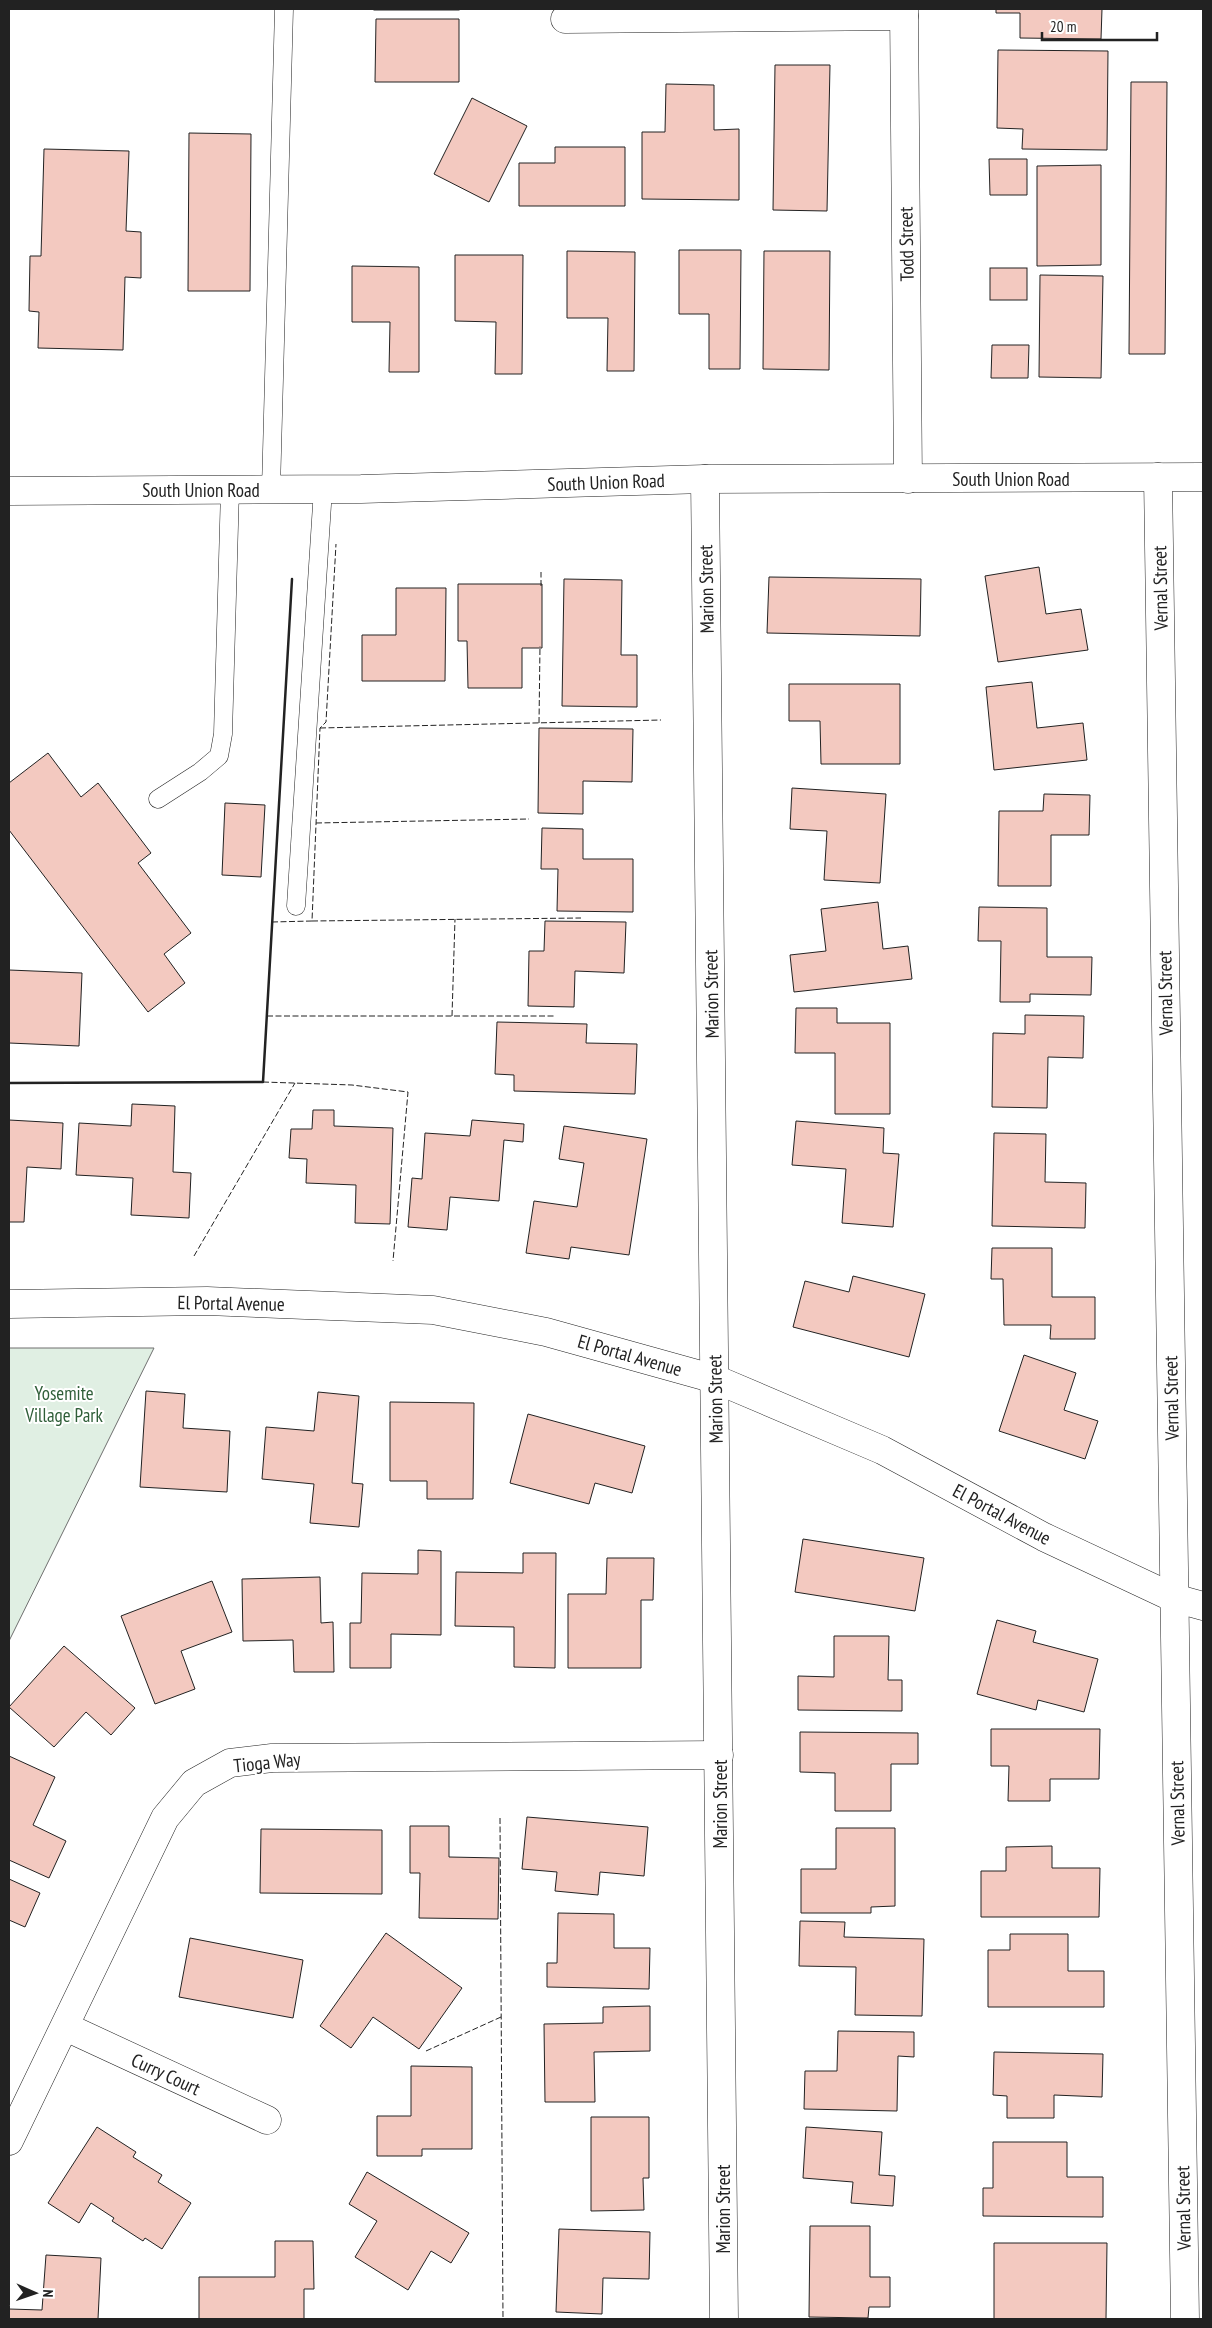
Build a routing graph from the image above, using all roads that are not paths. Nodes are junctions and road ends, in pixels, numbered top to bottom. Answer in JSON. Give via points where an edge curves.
{"nodes":[{"id":1,"x":284,"y":9,"type":"edge"},
{"id":2,"x":904,"y":12,"type":"edge"},
{"id":3,"x":565,"y":19,"type":"dead end"},
{"id":4,"x":1203,"y":477,"type":"edge"},
{"id":5,"x":1158,"y":478,"type":"junction"},
{"id":6,"x":705,"y":479,"type":"junction"},
{"id":7,"x":908,"y":479,"type":"junction"},
{"id":8,"x":323,"y":489,"type":"junction"},
{"id":9,"x":230,"y":490,"type":"junction"},
{"id":10,"x":271,"y":490,"type":"junction"},
{"id":11,"x":9,"y":491,"type":"edge"},
{"id":12,"x":158,"y":799,"type":"dead end"},
{"id":13,"x":296,"y":906,"type":"dead end"},
{"id":14,"x":9,"y":1304,"type":"edge"},
{"id":15,"x":715,"y":1379,"type":"junction"},
{"id":16,"x":1174,"y":1598,"type":"junction"},
{"id":17,"x":1203,"y":1606,"type":"edge"},
{"id":18,"x":719,"y":1755,"type":"junction"},
{"id":19,"x":66,"y":2027,"type":"junction"},
{"id":20,"x":267,"y":2120,"type":"dead end"},
{"id":21,"x":9,"y":2141,"type":"edge"},
{"id":22,"x":724,"y":2319,"type":"edge"},
{"id":23,"x":1185,"y":2319,"type":"edge"}],
"edges":[{"from":1,"to":10,"type":"lane"},
{"from":2,"to":3,"type":"street"},
{"from":2,"to":7,"type":"street","name":"Todd Street"},
{"from":4,"to":5,"type":"street","name":"South Union Road"},
{"from":5,"to":7,"type":"street","name":"South Union Road"},
{"from":5,"to":16,"type":"street","name":"Vernal Street"},
{"from":6,"to":7,"type":"street","name":"South Union Road"},
{"from":6,"to":8,"type":"street","name":"South Union Road"},
{"from":6,"to":15,"type":"street","name":"Marion Street"},
{"from":8,"to":10,"type":"street","name":"South Union Road"},
{"from":8,"to":13,"type":"lane"},
{"from":9,"to":10,"type":"street","name":"South Union Road"},
{"from":9,"to":11,"type":"street","name":"South Union Road"},
{"from":9,"to":12,"type":"lane","via":[[220,756]]},
{"from":14,"to":15,"type":"street","name":"El Portal Avenue","via":[[208,1301],[433,1310],[546,1332]]},
{"from":15,"to":16,"type":"street","name":"El Portal Avenue","via":[[882,1450],[1044,1537]]},
{"from":15,"to":18,"type":"street","name":"Marion Street"},
{"from":16,"to":17,"type":"street","name":"El Portal Avenue"},
{"from":16,"to":23,"type":"street","name":"Vernal Street"},
{"from":18,"to":19,"type":"street","name":"Tioga Way","via":[[272,1758],[230,1763],[194,1783],[165,1818]]},
{"from":18,"to":22,"type":"street","name":"Marion Street"},
{"from":19,"to":20,"type":"street","name":"Curry Court"},
{"from":19,"to":21,"type":"street","name":"Tioga Way"}]}
